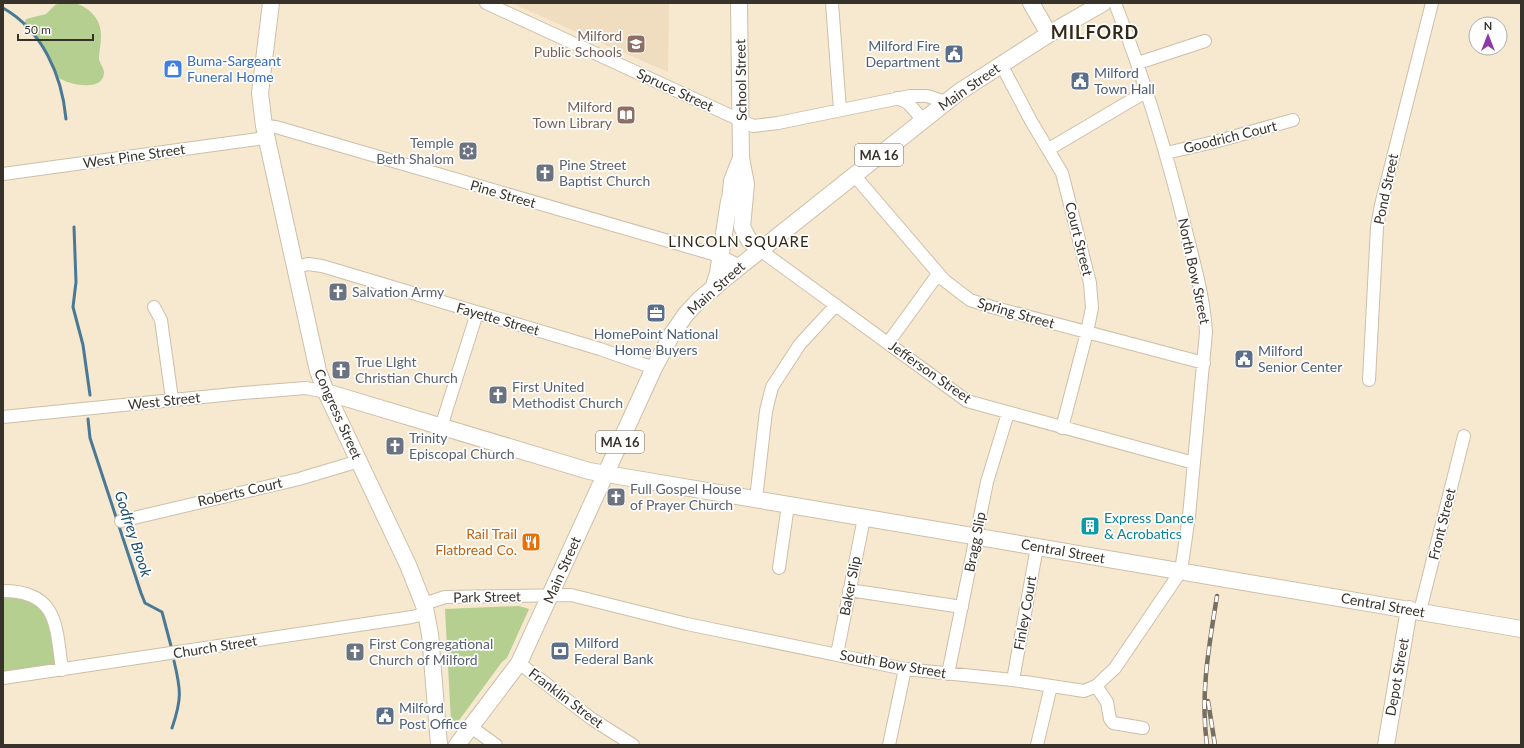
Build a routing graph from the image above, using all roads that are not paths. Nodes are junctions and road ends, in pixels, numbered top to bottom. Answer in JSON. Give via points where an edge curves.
{"nodes":[{"id":1,"x":271,"y":3,"type":"edge"},
{"id":2,"x":486,"y":3,"type":"edge"},
{"id":3,"x":739,"y":3,"type":"edge"},
{"id":4,"x":832,"y":3,"type":"edge"},
{"id":5,"x":1030,"y":3,"type":"edge"},
{"id":6,"x":1103,"y":3,"type":"edge"},
{"id":7,"x":1115,"y":3,"type":"edge"},
{"id":8,"x":1432,"y":3,"type":"edge"},
{"id":9,"x":1049,"y":34,"type":"junction"},
{"id":10,"x":1205,"y":41,"type":"dead end"},
{"id":11,"x":1138,"y":63,"type":"junction"},
{"id":12,"x":1001,"y":64,"type":"junction"},
{"id":13,"x":1147,"y":91,"type":"junction"},
{"id":14,"x":896,"y":98,"type":"junction"},
{"id":15,"x":946,"y":102,"type":"junction"},
{"id":16,"x":840,"y":110,"type":"junction"},
{"id":17,"x":923,"y":120,"type":"junction"},
{"id":18,"x":1294,"y":120,"type":"dead end"},
{"id":19,"x":742,"y":121,"type":"junction"},
{"id":20,"x":264,"y":132,"type":"junction"},
{"id":21,"x":1049,"y":149,"type":"junction"},
{"id":22,"x":1166,"y":153,"type":"junction"},
{"id":23,"x":741,"y":158,"type":"junction"},
{"id":24,"x":4,"y":170,"type":"edge"},
{"id":25,"x":854,"y":175,"type":"junction"},
{"id":26,"x":729,"y":201,"type":"junction"},
{"id":27,"x":744,"y":232,"type":"junction"},
{"id":28,"x":760,"y":250,"type":"junction"},
{"id":29,"x":720,"y":256,"type":"junction"},
{"id":30,"x":740,"y":266,"type":"junction"},
{"id":31,"x":294,"y":268,"type":"junction"},
{"id":32,"x":938,"y":274,"type":"junction"},
{"id":33,"x":713,"y":289,"type":"junction"},
{"id":34,"x":836,"y":305,"type":"junction"},
{"id":35,"x":154,"y":307,"type":"dead end"},
{"id":36,"x":477,"y":313,"type":"junction"},
{"id":37,"x":1087,"y":332,"type":"junction"},
{"id":38,"x":888,"y":343,"type":"junction"},
{"id":39,"x":1204,"y":363,"type":"junction"},
{"id":40,"x":654,"y":368,"type":"junction"},
{"id":41,"x":1370,"y":380,"type":"dead end"},
{"id":42,"x":326,"y":392,"type":"junction"},
{"id":43,"x":172,"y":399,"type":"junction"},
{"id":44,"x":1008,"y":413,"type":"junction"},
{"id":45,"x":3,"y":417,"type":"edge"},
{"id":46,"x":441,"y":427,"type":"junction"},
{"id":47,"x":1062,"y":428,"type":"junction"},
{"id":48,"x":1464,"y":436,"type":"dead end"},
{"id":49,"x":359,"y":462,"type":"junction"},
{"id":50,"x":1194,"y":464,"type":"junction"},
{"id":51,"x":605,"y":474,"type":"junction"},
{"id":52,"x":756,"y":500,"type":"junction"},
{"id":53,"x":788,"y":505,"type":"junction"},
{"id":54,"x":864,"y":518,"type":"junction"},
{"id":55,"x":121,"y":521,"type":"dead end"},
{"id":56,"x":976,"y":536,"type":"junction"},
{"id":57,"x":1037,"y":547,"type":"junction"},
{"id":58,"x":779,"y":568,"type":"dead end"},
{"id":59,"x":1181,"y":571,"type":"junction"},
{"id":60,"x":849,"y":590,"type":"junction"},
{"id":61,"x":3,"y":591,"type":"edge"},
{"id":62,"x":550,"y":596,"type":"junction"},
{"id":63,"x":962,"y":607,"type":"junction"},
{"id":64,"x":425,"y":608,"type":"junction"},
{"id":65,"x":1414,"y":610,"type":"junction"},
{"id":66,"x":1521,"y":630,"type":"edge"},
{"id":67,"x":837,"y":654,"type":"junction"},
{"id":68,"x":519,"y":663,"type":"junction"},
{"id":69,"x":905,"y":669,"type":"junction"},
{"id":70,"x":62,"y":670,"type":"junction"},
{"id":71,"x":948,"y":674,"type":"junction"},
{"id":72,"x":3,"y":678,"type":"edge"},
{"id":73,"x":1013,"y":680,"type":"junction"},
{"id":74,"x":1051,"y":686,"type":"junction"},
{"id":75,"x":1096,"y":686,"type":"junction"},
{"id":76,"x":471,"y":727,"type":"junction"},
{"id":77,"x":1143,"y":728,"type":"dead end"},
{"id":78,"x":439,"y":745,"type":"edge"},
{"id":79,"x":457,"y":745,"type":"edge"},
{"id":80,"x":496,"y":745,"type":"edge"},
{"id":81,"x":633,"y":745,"type":"edge"},
{"id":82,"x":888,"y":745,"type":"edge"},
{"id":83,"x":1037,"y":745,"type":"edge"},
{"id":84,"x":1386,"y":745,"type":"edge"}],
"edges":[{"from":1,"to":20,"type":"main road","name":"Congress Street","via":[[260,93]]},
{"from":2,"to":19,"type":"street","name":"Spruce Street"},
{"from":3,"to":19,"type":"main road","name":"School Street"},
{"from":4,"to":16,"type":"street"},
{"from":5,"to":9,"type":"main road"},
{"from":6,"to":9,"type":"main road","name":"Main Street","number":"MA 16"},
{"from":7,"to":11,"type":"street","name":"North Bow Street"},
{"from":8,"to":41,"type":"street","name":"Pond Street","via":[[1377,227]]},
{"from":9,"to":12,"type":"main road","name":"Main Street","number":"MA 16"},
{"from":10,"to":11,"type":"street"},
{"from":11,"to":13,"type":"street","name":"North Bow Street"},
{"from":12,"to":15,"type":"main road","name":"Main Street","number":"MA 16"},
{"from":12,"to":21,"type":"street","name":"Court Street"},
{"from":13,"to":21,"type":"street"},
{"from":13,"to":22,"type":"street","name":"North Bow Street"},
{"from":14,"to":15,"type":"street","name":"Spruce Street","via":[[920,95]]},
{"from":14,"to":16,"type":"street","name":"Spruce Street"},
{"from":14,"to":17,"type":"street","via":[[908,103]]},
{"from":15,"to":17,"type":"main road","name":"Main Street","number":"MA 16"},
{"from":16,"to":19,"type":"street","name":"Spruce Street","via":[[764,126],[753,126]]},
{"from":17,"to":25,"type":"main road","name":"Main Street","number":"MA 16"},
{"from":18,"to":22,"type":"street","name":"Goodrich Court"},
{"from":19,"to":23,"type":"main road","name":"School Street"},
{"from":20,"to":24,"type":"street","name":"West Pine Street"},
{"from":20,"to":29,"type":"street","name":"Pine Street","via":[[276,127]]},
{"from":20,"to":31,"type":"main road","name":"Congress Street"},
{"from":21,"to":37,"type":"street","name":"Court Street","via":[[1062,173],[1090,283],[1092,308]]},
{"from":22,"to":39,"type":"street","name":"North Bow Street","via":[[1206,320]]},
{"from":23,"to":26,"type":"main road","name":"School Street","via":[[734,174]]},
{"from":23,"to":27,"type":"main road","name":"School Street","via":[[746,180],[742,219]]},
{"from":25,"to":28,"type":"main road","name":"Main Street","number":"MA 16"},
{"from":25,"to":32,"type":"street","name":"Spring Street"},
{"from":26,"to":27,"type":"main road","name":"School Street","via":[[731,218]]},
{"from":26,"to":29,"type":"main road"},
{"from":27,"to":28,"type":"main road","name":"School Street"},
{"from":28,"to":30,"type":"main road","name":"Main Street","number":"MA 16"},
{"from":28,"to":34,"type":"street","name":"Jefferson Street"},
{"from":29,"to":30,"type":"street","name":"Pine Street"},
{"from":29,"to":33,"type":"main road","via":[[718,277]]},
{"from":30,"to":33,"type":"main road","name":"Main Street","number":"MA 16"},
{"from":31,"to":36,"type":"street","name":"Fayette Street","via":[[308,264],[322,266]]},
{"from":31,"to":42,"type":"main road","name":"Congress Street","via":[[311,348]]},
{"from":32,"to":37,"type":"street","name":"Spring Street","via":[[957,291],[978,303]]},
{"from":32,"to":38,"type":"street"},
{"from":33,"to":40,"type":"main road","name":"Main Street","number":"MA 16","via":[[678,324]]},
{"from":34,"to":38,"type":"street","name":"Jefferson Street"},
{"from":34,"to":52,"type":"street","via":[[800,344],[772,387],[766,412]]},
{"from":35,"to":43,"type":"street","via":[[161,320]]},
{"from":36,"to":40,"type":"street","name":"Fayette Street","via":[[600,349]]},
{"from":36,"to":46,"type":"street"},
{"from":37,"to":39,"type":"street","name":"Spring Street"},
{"from":37,"to":47,"type":"street","name":"Court Street"},
{"from":38,"to":44,"type":"street","name":"Jefferson Street","via":[[964,399]]},
{"from":39,"to":50,"type":"street","name":"North Bow Street"},
{"from":40,"to":51,"type":"main road","name":"Main Street","number":"MA 16"},
{"from":42,"to":43,"type":"street","name":"West Street","via":[[306,388]]},
{"from":42,"to":46,"type":"main road","name":"Central Street"},
{"from":42,"to":49,"type":"main road","name":"Congress Street"},
{"from":43,"to":45,"type":"street","name":"West Street"},
{"from":44,"to":47,"type":"street","name":"Jefferson Street"},
{"from":44,"to":56,"type":"street","name":"Bragg Slip","via":[[987,482]]},
{"from":46,"to":51,"type":"main road","name":"Central Street"},
{"from":47,"to":50,"type":"street","name":"Jefferson Street"},
{"from":48,"to":65,"type":"street","name":"Front Street"},
{"from":49,"to":55,"type":"street","name":"Roberts Court","via":[[299,479]]},
{"from":49,"to":64,"type":"main road","name":"Congress Street","via":[[408,565]]},
{"from":50,"to":59,"type":"street","name":"North Bow Street"},
{"from":51,"to":52,"type":"main road","name":"Central Street"},
{"from":51,"to":62,"type":"main road","name":"Main Street","number":"MA 16"},
{"from":52,"to":53,"type":"main road","name":"Central Street"},
{"from":53,"to":54,"type":"main road","name":"Central Street"},
{"from":53,"to":58,"type":"street"},
{"from":54,"to":56,"type":"main road","name":"Central Street"},
{"from":54,"to":60,"type":"street","name":"Baker Slip"},
{"from":56,"to":57,"type":"main road","name":"Central Street"},
{"from":56,"to":63,"type":"street","name":"Bragg Slip"},
{"from":57,"to":59,"type":"main road","name":"Central Street"},
{"from":57,"to":73,"type":"street","name":"Finley Court"},
{"from":59,"to":65,"type":"main road","name":"Central Street"},
{"from":59,"to":75,"type":"street","name":"South Bow Street","via":[[1115,668]]},
{"from":60,"to":63,"type":"street"},
{"from":60,"to":67,"type":"street","name":"Baker Slip"},
{"from":61,"to":70,"type":"street","via":[[27,593],[49,609]]},
{"from":62,"to":64,"type":"street","name":"Park Street","via":[[445,597]]},
{"from":62,"to":67,"type":"street","name":"South Bow Street","via":[[571,595],[687,624]]},
{"from":62,"to":68,"type":"main road","name":"Main Street","number":"MA 16"},
{"from":63,"to":71,"type":"street","name":"Bragg Slip"},
{"from":64,"to":70,"type":"street","name":"Church Street","via":[[412,617]]},
{"from":64,"to":78,"type":"main road","name":"Congress Street"},
{"from":65,"to":66,"type":"main road","name":"Central Street"},
{"from":65,"to":84,"type":"main road","name":"Depot Street"},
{"from":67,"to":69,"type":"street","name":"South Bow Street"},
{"from":68,"to":76,"type":"main road","name":"Main Street","number":"MA 16"},
{"from":68,"to":81,"type":"street","name":"Franklin Street","via":[[592,719]]},
{"from":69,"to":71,"type":"street","name":"South Bow Street"},
{"from":69,"to":82,"type":"street"},
{"from":70,"to":72,"type":"street","name":"Church Street"},
{"from":71,"to":73,"type":"street","name":"South Bow Street"},
{"from":73,"to":74,"type":"street","name":"South Bow Street"},
{"from":74,"to":75,"type":"street","name":"South Bow Street","via":[[1084,692]]},
{"from":74,"to":83,"type":"street"},
{"from":75,"to":77,"type":"street","via":[[1107,702],[1113,722]]},
{"from":76,"to":79,"type":"main road","name":"Main Street","number":"MA 16"},
{"from":76,"to":80,"type":"street"}]}
